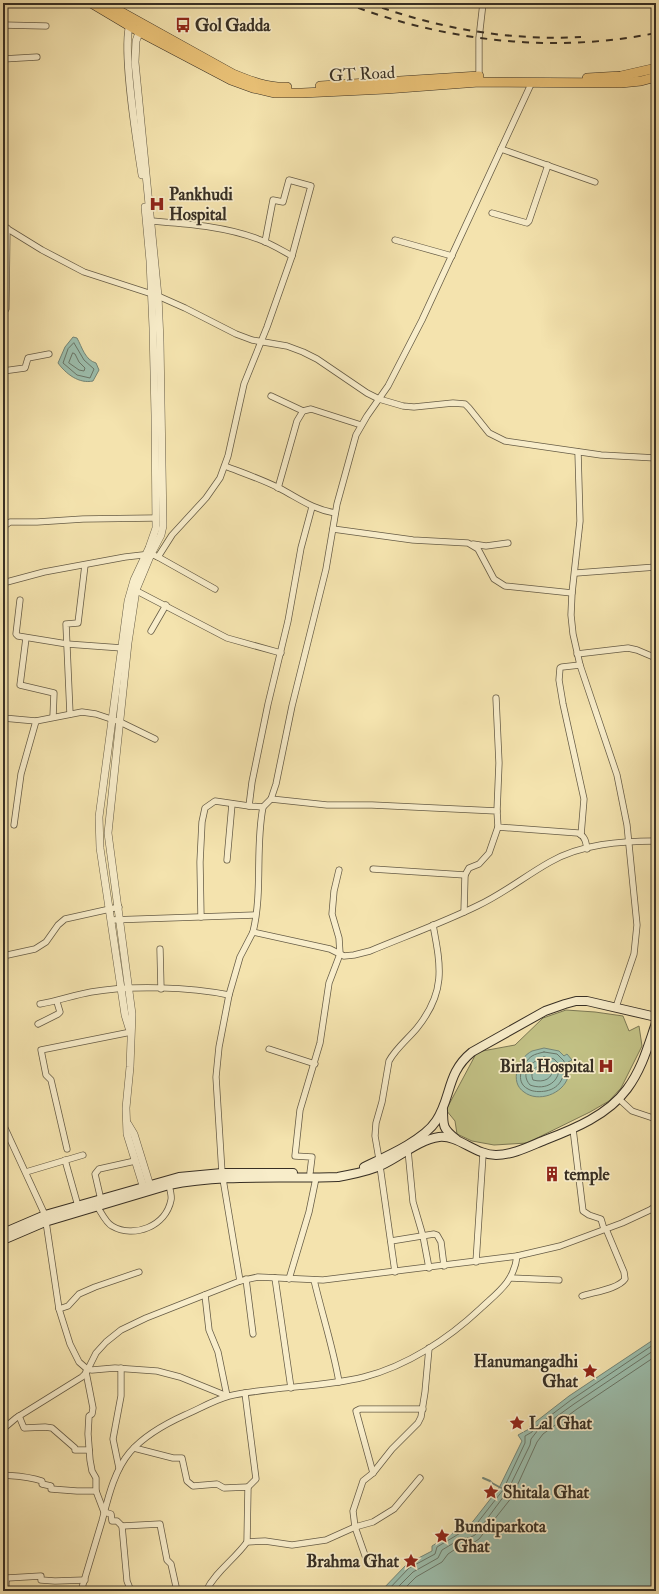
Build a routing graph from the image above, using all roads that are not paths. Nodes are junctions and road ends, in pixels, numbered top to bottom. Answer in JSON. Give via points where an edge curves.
{"nodes":[{"id":1,"x":91,"y":3,"type":"edge"},
{"id":2,"x":104,"y":3,"type":"edge"},
{"id":3,"x":483,"y":3,"type":"edge"},
{"id":4,"x":131,"y":22,"type":"junction"},
{"id":5,"x":3,"y":25,"type":"edge"},
{"id":6,"x":46,"y":26,"type":"dead end"},
{"id":7,"x":140,"y":28,"type":"junction"},
{"id":8,"x":38,"y":57,"type":"dead end"},
{"id":9,"x":3,"y":59,"type":"edge"},
{"id":10,"x":656,"y":68,"type":"edge"},
{"id":11,"x":656,"y":77,"type":"edge"},
{"id":12,"x":479,"y":79,"type":"junction"},
{"id":13,"x":532,"y":82,"type":"junction"},
{"id":14,"x":501,"y":149,"type":"junction"},
{"id":15,"x":548,"y":165,"type":"junction"},
{"id":16,"x":595,"y":182,"type":"dead end"},
{"id":17,"x":492,"y":213,"type":"dead end"},
{"id":18,"x":151,"y":221,"type":"junction"},
{"id":19,"x":5,"y":227,"type":"edge"},
{"id":20,"x":395,"y":240,"type":"dead end"},
{"id":21,"x":265,"y":242,"type":"junction"},
{"id":22,"x":292,"y":256,"type":"junction"},
{"id":23,"x":452,"y":256,"type":"junction"},
{"id":24,"x":154,"y":295,"type":"junction"},
{"id":25,"x":4,"y":305,"type":"edge"},
{"id":26,"x":3,"y":313,"type":"edge"},
{"id":27,"x":262,"y":341,"type":"junction"},
{"id":28,"x":48,"y":354,"type":"dead end"},
{"id":29,"x":3,"y":371,"type":"edge"},
{"id":30,"x":271,"y":396,"type":"dead end"},
{"id":31,"x":379,"y":399,"type":"junction"},
{"id":32,"x":303,"y":410,"type":"junction"},
{"id":33,"x":361,"y":425,"type":"junction"},
{"id":34,"x":578,"y":452,"type":"junction"},
{"id":35,"x":656,"y":458,"type":"edge"},
{"id":36,"x":225,"y":466,"type":"junction"},
{"id":37,"x":278,"y":488,"type":"junction"},
{"id":38,"x":312,"y":507,"type":"junction"},
{"id":39,"x":335,"y":513,"type":"junction"},
{"id":40,"x":155,"y":518,"type":"junction"},
{"id":41,"x":3,"y":526,"type":"edge"},
{"id":42,"x":333,"y":529,"type":"junction"},
{"id":43,"x":508,"y":543,"type":"dead end"},
{"id":44,"x":473,"y":544,"type":"junction"},
{"id":45,"x":151,"y":556,"type":"junction"},
{"id":46,"x":85,"y":565,"type":"junction"},
{"id":47,"x":656,"y":566,"type":"edge"},
{"id":48,"x":576,"y":573,"type":"junction"},
{"id":49,"x":3,"y":583,"type":"edge"},
{"id":50,"x":134,"y":589,"type":"junction"},
{"id":51,"x":215,"y":589,"type":"dead end"},
{"id":52,"x":572,"y":594,"type":"junction"},
{"id":53,"x":20,"y":600,"type":"dead end"},
{"id":54,"x":166,"y":605,"type":"junction"},
{"id":55,"x":151,"y":631,"type":"dead end"},
{"id":56,"x":26,"y":638,"type":"junction"},
{"id":57,"x":67,"y":644,"type":"junction"},
{"id":58,"x":122,"y":648,"type":"junction"},
{"id":59,"x":281,"y":653,"type":"junction"},
{"id":60,"x":577,"y":654,"type":"junction"},
{"id":61,"x":656,"y":658,"type":"edge"},
{"id":62,"x":580,"y":664,"type":"junction"},
{"id":63,"x":496,"y":698,"type":"dead end"},
{"id":64,"x":70,"y":714,"type":"junction"},
{"id":65,"x":53,"y":717,"type":"junction"},
{"id":66,"x":3,"y":718,"type":"edge"},
{"id":67,"x":36,"y":720,"type":"junction"},
{"id":68,"x":112,"y":720,"type":"junction"},
{"id":69,"x":120,"y":722,"type":"junction"},
{"id":70,"x":155,"y":739,"type":"dead end"},
{"id":71,"x":271,"y":799,"type":"junction"},
{"id":72,"x":232,"y":804,"type":"junction"},
{"id":73,"x":249,"y":806,"type":"junction"},
{"id":74,"x":263,"y":807,"type":"junction"},
{"id":75,"x":497,"y":811,"type":"junction"},
{"id":76,"x":14,"y":825,"type":"dead end"},
{"id":77,"x":498,"y":827,"type":"junction"},
{"id":78,"x":581,"y":835,"type":"junction"},
{"id":79,"x":627,"y":841,"type":"junction"},
{"id":80,"x":656,"y":841,"type":"edge"},
{"id":81,"x":587,"y":849,"type":"junction"},
{"id":82,"x":227,"y":860,"type":"dead end"},
{"id":83,"x":373,"y":869,"type":"dead end"},
{"id":84,"x":339,"y":870,"type":"dead end"},
{"id":85,"x":465,"y":875,"type":"junction"},
{"id":86,"x":118,"y":907,"type":"junction"},
{"id":87,"x":109,"y":909,"type":"junction"},
{"id":88,"x":464,"y":912,"type":"junction"},
{"id":89,"x":255,"y":915,"type":"junction"},
{"id":90,"x":201,"y":917,"type":"junction"},
{"id":91,"x":120,"y":919,"type":"junction"},
{"id":92,"x":111,"y":920,"type":"junction"},
{"id":93,"x":434,"y":925,"type":"junction"},
{"id":94,"x":252,"y":932,"type":"junction"},
{"id":95,"x":160,"y":949,"type":"dead end"},
{"id":96,"x":340,"y":954,"type":"junction"},
{"id":97,"x":3,"y":956,"type":"edge"},
{"id":98,"x":125,"y":988,"type":"junction"},
{"id":99,"x":161,"y":989,"type":"junction"},
{"id":100,"x":229,"y":995,"type":"junction"},
{"id":101,"x":57,"y":1002,"type":"junction"},
{"id":102,"x":40,"y":1004,"type":"dead end"},
{"id":103,"x":616,"y":1007,"type":"junction"},
{"id":104,"x":656,"y":1018,"type":"edge"},
{"id":105,"x":38,"y":1024,"type":"dead end"},
{"id":106,"x":656,"y":1025,"type":"edge"},
{"id":107,"x":131,"y":1032,"type":"junction"},
{"id":108,"x":269,"y":1049,"type":"dead end"},
{"id":109,"x":315,"y":1064,"type":"junction"},
{"id":110,"x":619,"y":1099,"type":"junction"},
{"id":111,"x":443,"y":1108,"type":"junction"},
{"id":112,"x":656,"y":1120,"type":"edge"},
{"id":113,"x":127,"y":1122,"type":"junction"},
{"id":114,"x":3,"y":1124,"type":"edge"},
{"id":115,"x":573,"y":1129,"type":"junction"},
{"id":116,"x":5,"y":1134,"type":"edge"},
{"id":117,"x":461,"y":1143,"type":"junction"},
{"id":118,"x":67,"y":1148,"type":"dead end"},
{"id":119,"x":408,"y":1150,"type":"junction"},
{"id":120,"x":483,"y":1154,"type":"junction"},
{"id":121,"x":84,"y":1155,"type":"dead end"},
{"id":122,"x":65,"y":1160,"type":"junction"},
{"id":123,"x":135,"y":1161,"type":"junction"},
{"id":124,"x":380,"y":1163,"type":"junction"},
{"id":125,"x":26,"y":1172,"type":"junction"},
{"id":126,"x":223,"y":1175,"type":"junction"},
{"id":127,"x":313,"y":1175,"type":"junction"},
{"id":128,"x":169,"y":1185,"type":"junction"},
{"id":129,"x":147,"y":1188,"type":"junction"},
{"id":130,"x":99,"y":1203,"type":"junction"},
{"id":131,"x":78,"y":1206,"type":"junction"},
{"id":132,"x":656,"y":1206,"type":"edge"},
{"id":133,"x":45,"y":1218,"type":"junction"},
{"id":134,"x":605,"y":1229,"type":"junction"},
{"id":135,"x":3,"y":1233,"type":"edge"},
{"id":136,"x":423,"y":1236,"type":"junction"},
{"id":137,"x":3,"y":1240,"type":"edge"},
{"id":138,"x":391,"y":1241,"type":"junction"},
{"id":139,"x":517,"y":1256,"type":"junction"},
{"id":140,"x":476,"y":1262,"type":"junction"},
{"id":141,"x":444,"y":1266,"type":"junction"},
{"id":142,"x":429,"y":1268,"type":"junction"},
{"id":143,"x":139,"y":1272,"type":"dead end"},
{"id":144,"x":395,"y":1272,"type":"junction"},
{"id":145,"x":275,"y":1278,"type":"junction"},
{"id":146,"x":511,"y":1278,"type":"junction"},
{"id":147,"x":246,"y":1279,"type":"junction"},
{"id":148,"x":289,"y":1279,"type":"junction"},
{"id":149,"x":314,"y":1280,"type":"junction"},
{"id":150,"x":559,"y":1280,"type":"dead end"},
{"id":151,"x":240,"y":1281,"type":"junction"},
{"id":152,"x":205,"y":1295,"type":"junction"},
{"id":153,"x":582,"y":1296,"type":"dead end"},
{"id":154,"x":59,"y":1310,"type":"junction"},
{"id":155,"x":253,"y":1334,"type":"dead end"},
{"id":156,"x":429,"y":1348,"type":"junction"},
{"id":157,"x":121,"y":1368,"type":"junction"},
{"id":158,"x":87,"y":1371,"type":"junction"},
{"id":159,"x":339,"y":1382,"type":"junction"},
{"id":160,"x":291,"y":1388,"type":"junction"},
{"id":161,"x":245,"y":1393,"type":"junction"},
{"id":162,"x":227,"y":1396,"type":"junction"},
{"id":163,"x":424,"y":1409,"type":"junction"},
{"id":164,"x":20,"y":1416,"type":"junction"},
{"id":165,"x":3,"y":1429,"type":"edge"},
{"id":166,"x":134,"y":1448,"type":"junction"},
{"id":167,"x":89,"y":1450,"type":"junction"},
{"id":168,"x":119,"y":1468,"type":"junction"},
{"id":169,"x":373,"y":1473,"type":"junction"},
{"id":170,"x":3,"y":1475,"type":"edge"},
{"id":171,"x":420,"y":1478,"type":"dead end"},
{"id":172,"x":248,"y":1487,"type":"junction"},
{"id":173,"x":96,"y":1491,"type":"junction"},
{"id":174,"x":104,"y":1512,"type":"junction"},
{"id":175,"x":122,"y":1526,"type":"junction"},
{"id":176,"x":355,"y":1527,"type":"junction"},
{"id":177,"x":247,"y":1542,"type":"junction"},
{"id":178,"x":368,"y":1564,"type":"dead end"},
{"id":179,"x":85,"y":1580,"type":"junction"},
{"id":180,"x":4,"y":1581,"type":"edge"},
{"id":181,"x":6,"y":1591,"type":"edge"},
{"id":182,"x":81,"y":1591,"type":"edge"},
{"id":183,"x":131,"y":1591,"type":"edge"},
{"id":184,"x":176,"y":1591,"type":"edge"},
{"id":185,"x":206,"y":1591,"type":"edge"}],
"edges":[{"from":1,"to":4,"type":"highway","name":"GT Road"},
{"from":2,"to":4,"type":"highway","name":"GT Road"},
{"from":3,"to":12,"type":"street","via":[[479,38]]},
{"from":4,"to":7,"type":"highway","name":"GT Road"},
{"from":4,"to":24,"type":"street","via":[[128,51],[130,88],[143,182]]},
{"from":5,"to":6,"type":"street"},
{"from":7,"to":12,"type":"highway","name":"GT Road","via":[[231,80],[275,93],[363,90]]},
{"from":7,"to":18,"type":"street","via":[[135,51],[136,75]]},
{"from":8,"to":9,"type":"street"},
{"from":10,"to":12,"type":"highway","name":"GT Road","via":[[621,76]]},
{"from":11,"to":13,"type":"highway","name":"GT Road","via":[[621,84]]},
{"from":12,"to":13,"type":"highway","name":"GT Road"},
{"from":13,"to":14,"type":"street"},
{"from":14,"to":15,"type":"street"},
{"from":14,"to":23,"type":"street"},
{"from":15,"to":16,"type":"street"},
{"from":15,"to":17,"type":"street","via":[[527,223]]},
{"from":18,"to":21,"type":"street","via":[[217,228]]},
{"from":18,"to":24,"type":"street"},
{"from":19,"to":24,"type":"street","via":[[84,272]]},
{"from":19,"to":25,"type":"street"},
{"from":20,"to":23,"type":"street"},
{"from":21,"to":22,"type":"street"},
{"from":21,"to":22,"type":"street","via":[[273,200],[283,202],[289,180],[311,186]]},
{"from":22,"to":27,"type":"street"},
{"from":23,"to":31,"type":"street","via":[[399,367]]},
{"from":24,"to":27,"type":"street","via":[[236,334]]},
{"from":24,"to":40,"type":"street"},
{"from":24,"to":45,"type":"street","via":[[160,348],[163,519],[161,535]]},
{"from":25,"to":26,"type":"street"},
{"from":27,"to":31,"type":"street","via":[[303,352]]},
{"from":27,"to":36,"type":"street","via":[[240,398]]},
{"from":28,"to":29,"type":"street","via":[[28,358],[25,368]]},
{"from":30,"to":32,"type":"street"},
{"from":31,"to":33,"type":"street"},
{"from":31,"to":34,"type":"street","via":[[414,407],[465,404],[496,438]]},
{"from":32,"to":33,"type":"street","via":[[311,409]]},
{"from":32,"to":37,"type":"street","via":[[297,421]]},
{"from":33,"to":39,"type":"street","via":[[353,445]]},
{"from":34,"to":35,"type":"street"},
{"from":34,"to":48,"type":"street","via":[[580,521]]},
{"from":36,"to":37,"type":"street"},
{"from":36,"to":45,"type":"street","via":[[206,498]]},
{"from":37,"to":38,"type":"street"},
{"from":38,"to":39,"type":"street"},
{"from":38,"to":59,"type":"street","via":[[300,553]]},
{"from":39,"to":42,"type":"street"},
{"from":40,"to":41,"type":"street","via":[[10,522]]},
{"from":40,"to":45,"type":"street","via":[[156,528]]},
{"from":42,"to":44,"type":"street","via":[[412,540]]},
{"from":42,"to":71,"type":"street","via":[[326,569]]},
{"from":43,"to":44,"type":"street","via":[[486,546]]},
{"from":44,"to":52,"type":"street","via":[[482,555],[494,579],[504,586]]},
{"from":45,"to":46,"type":"street"},
{"from":45,"to":50,"type":"street"},
{"from":45,"to":51,"type":"street"},
{"from":46,"to":49,"type":"street"},
{"from":46,"to":57,"type":"street","via":[[78,623],[66,624]]},
{"from":47,"to":48,"type":"street"},
{"from":48,"to":52,"type":"street"},
{"from":50,"to":54,"type":"street"},
{"from":50,"to":58,"type":"street","via":[[128,601]]},
{"from":50,"to":69,"type":"street"},
{"from":52,"to":60,"type":"street","via":[[572,628]]},
{"from":53,"to":56,"type":"street","via":[[17,634]]},
{"from":54,"to":55,"type":"street"},
{"from":54,"to":59,"type":"street","via":[[227,638]]},
{"from":56,"to":57,"type":"street"},
{"from":56,"to":65,"type":"street","via":[[20,685],[54,693]]},
{"from":57,"to":58,"type":"street"},
{"from":57,"to":64,"type":"street"},
{"from":58,"to":68,"type":"street"},
{"from":59,"to":73,"type":"street","via":[[256,758]]},
{"from":60,"to":61,"type":"street","via":[[628,648]]},
{"from":60,"to":62,"type":"street"},
{"from":62,"to":78,"type":"street","via":[[560,668],[559,680],[582,789],[584,805]]},
{"from":62,"to":79,"type":"street","via":[[617,775],[626,819]]},
{"from":63,"to":75,"type":"street","via":[[499,757]]},
{"from":64,"to":65,"type":"street"},
{"from":64,"to":68,"type":"street","via":[[96,714]]},
{"from":65,"to":67,"type":"street"},
{"from":66,"to":67,"type":"street"},
{"from":67,"to":76,"type":"street","via":[[21,774]]},
{"from":68,"to":69,"type":"street"},
{"from":68,"to":87,"type":"street","via":[[99,827]]},
{"from":69,"to":70,"type":"street"},
{"from":69,"to":86,"type":"street","via":[[108,833]]},
{"from":71,"to":74,"type":"street"},
{"from":71,"to":75,"type":"street","via":[[328,805]]},
{"from":72,"to":73,"type":"street"},
{"from":72,"to":82,"type":"street"},
{"from":72,"to":90,"type":"street","via":[[215,801],[209,803],[204,813],[200,862]]},
{"from":73,"to":74,"type":"street"},
{"from":74,"to":89,"type":"street","via":[[258,845],[259,881]]},
{"from":75,"to":77,"type":"street"},
{"from":77,"to":78,"type":"street","via":[[571,832]]},
{"from":77,"to":85,"type":"street","via":[[489,853]]},
{"from":78,"to":81,"type":"street"},
{"from":79,"to":80,"type":"street"},
{"from":79,"to":81,"type":"street"},
{"from":79,"to":103,"type":"street","via":[[637,938]]},
{"from":81,"to":88,"type":"street","via":[[550,862]]},
{"from":83,"to":85,"type":"street"},
{"from":84,"to":96,"type":"street","via":[[332,914],[340,942]]},
{"from":85,"to":88,"type":"street"},
{"from":86,"to":87,"type":"street"},
{"from":86,"to":91,"type":"street"},
{"from":87,"to":92,"type":"street"},
{"from":87,"to":97,"type":"street","via":[[65,918],[46,942],[34,949]]},
{"from":88,"to":93,"type":"street"},
{"from":89,"to":90,"type":"street"},
{"from":89,"to":94,"type":"street"},
{"from":90,"to":91,"type":"street"},
{"from":91,"to":92,"type":"street"},
{"from":91,"to":98,"type":"street"},
{"from":92,"to":98,"type":"street"},
{"from":93,"to":96,"type":"street","via":[[365,952],[349,956]]},
{"from":93,"to":124,"type":"street","via":[[440,964],[439,988],[430,1010],[389,1061],[375,1130]]},
{"from":94,"to":96,"type":"street"},
{"from":94,"to":100,"type":"street","via":[[240,957]]},
{"from":95,"to":99,"type":"street"},
{"from":96,"to":109,"type":"street","via":[[329,983]]},
{"from":98,"to":99,"type":"street"},
{"from":98,"to":101,"type":"street","via":[[91,992]]},
{"from":98,"to":107,"type":"street","via":[[132,1014]]},
{"from":99,"to":100,"type":"street","via":[[207,991]]},
{"from":100,"to":126,"type":"street","via":[[216,1077]]},
{"from":101,"to":102,"type":"street"},
{"from":101,"to":105,"type":"street","via":[[60,1012]]},
{"from":103,"to":104,"type":"main road"},
{"from":103,"to":111,"type":"main road","via":[[587,1001],[564,1004],[545,1011],[472,1052],[454,1073]]},
{"from":106,"to":110,"type":"main road","via":[[643,1061]]},
{"from":107,"to":113,"type":"street"},
{"from":107,"to":118,"type":"street","via":[[41,1050]]},
{"from":108,"to":109,"type":"street"},
{"from":109,"to":127,"type":"street","via":[[300,1110],[295,1156],[312,1157]]},
{"from":110,"to":112,"type":"street","via":[[632,1111]]},
{"from":110,"to":115,"type":"main road"},
{"from":111,"to":117,"type":"main road","via":[[442,1123],[446,1131]]},
{"from":111,"to":124,"type":"main road","via":[[428,1131]]},
{"from":113,"to":123,"type":"street","via":[[127,1134]]},
{"from":113,"to":129,"type":"street","via":[[134,1134]]},
{"from":114,"to":116,"type":"street"},
{"from":115,"to":120,"type":"main road","via":[[506,1154]]},
{"from":115,"to":134,"type":"street","via":[[582,1210],[601,1219]]},
{"from":116,"to":125,"type":"street"},
{"from":117,"to":119,"type":"main road","via":[[441,1137],[428,1139]]},
{"from":117,"to":120,"type":"main road"},
{"from":119,"to":124,"type":"main road"},
{"from":119,"to":136,"type":"street","via":[[413,1202]]},
{"from":120,"to":140,"type":"street"},
{"from":121,"to":122,"type":"street"},
{"from":122,"to":125,"type":"street"},
{"from":122,"to":131,"type":"street"},
{"from":123,"to":129,"type":"street"},
{"from":123,"to":130,"type":"street","via":[[96,1171]]},
{"from":124,"to":127,"type":"main road"},
{"from":124,"to":138,"type":"street"},
{"from":125,"to":133,"type":"street"},
{"from":126,"to":127,"type":"main road","via":[[262,1172]]},
{"from":126,"to":128,"type":"main road"},
{"from":126,"to":129,"type":"main road","via":[[195,1174]]},
{"from":126,"to":151,"type":"street"},
{"from":127,"to":148,"type":"street","via":[[308,1212]]},
{"from":128,"to":129,"type":"main road"},
{"from":128,"to":130,"type":"street","via":[[171,1199],[168,1211],[155,1224],[144,1230],[135,1232],[110,1226]]},
{"from":129,"to":130,"type":"main road"},
{"from":130,"to":131,"type":"main road"},
{"from":130,"to":133,"type":"main road"},
{"from":131,"to":133,"type":"main road"},
{"from":132,"to":134,"type":"street"},
{"from":133,"to":135,"type":"main road"},
{"from":133,"to":137,"type":"main road"},
{"from":133,"to":154,"type":"street"},
{"from":134,"to":139,"type":"street","via":[[560,1246]]},
{"from":134,"to":153,"type":"street","via":[[625,1279],[620,1284]]},
{"from":136,"to":138,"type":"street"},
{"from":136,"to":141,"type":"street","via":[[434,1234],[439,1237]]},
{"from":136,"to":142,"type":"street"},
{"from":138,"to":144,"type":"street"},
{"from":139,"to":140,"type":"street"},
{"from":139,"to":146,"type":"street"},
{"from":140,"to":141,"type":"street"},
{"from":141,"to":142,"type":"street"},
{"from":142,"to":144,"type":"street"},
{"from":143,"to":154,"type":"street","via":[[79,1294],[68,1306]]},
{"from":144,"to":149,"type":"street"},
{"from":145,"to":147,"type":"street"},
{"from":145,"to":148,"type":"street"},
{"from":145,"to":160,"type":"street"},
{"from":146,"to":150,"type":"street"},
{"from":146,"to":156,"type":"street","via":[[474,1314]]},
{"from":147,"to":151,"type":"street"},
{"from":147,"to":155,"type":"street"},
{"from":148,"to":149,"type":"street"},
{"from":149,"to":159,"type":"street"},
{"from":151,"to":152,"type":"street"},
{"from":152,"to":158,"type":"street","via":[[121,1330],[96,1353]]},
{"from":152,"to":162,"type":"street","via":[[209,1330],[221,1363]]},
{"from":154,"to":158,"type":"street","via":[[74,1354]]},
{"from":156,"to":159,"type":"street","via":[[384,1370]]},
{"from":156,"to":163,"type":"street"},
{"from":157,"to":158,"type":"street"},
{"from":157,"to":162,"type":"street","via":[[157,1371],[180,1377]]},
{"from":157,"to":168,"type":"street","via":[[121,1396],[113,1439]]},
{"from":158,"to":164,"type":"street","via":[[82,1377]]},
{"from":158,"to":167,"type":"street","via":[[93,1408],[89,1416]]},
{"from":159,"to":160,"type":"street"},
{"from":160,"to":161,"type":"street"},
{"from":161,"to":162,"type":"street"},
{"from":161,"to":172,"type":"street","via":[[256,1479]]},
{"from":162,"to":166,"type":"street","via":[[170,1422]]},
{"from":163,"to":169,"type":"street","via":[[418,1423]]},
{"from":163,"to":169,"type":"street","via":[[356,1410]]},
{"from":164,"to":165,"type":"street"},
{"from":164,"to":167,"type":"street","via":[[24,1428],[52,1428],[75,1450]]},
{"from":166,"to":168,"type":"street"},
{"from":166,"to":172,"type":"street","via":[[182,1458],[187,1480],[193,1486],[217,1484],[224,1488]]},
{"from":167,"to":173,"type":"street","via":[[92,1471],[96,1478]]},
{"from":168,"to":174,"type":"street"},
{"from":169,"to":176,"type":"street","via":[[363,1481],[353,1511]]},
{"from":170,"to":173,"type":"street","via":[[32,1477],[42,1481],[42,1484],[51,1486],[51,1489]]},
{"from":171,"to":176,"type":"street","via":[[394,1510],[373,1522]]},
{"from":172,"to":177,"type":"street"},
{"from":173,"to":174,"type":"street"},
{"from":174,"to":175,"type":"street","via":[[111,1514],[112,1521],[117,1521]]},
{"from":174,"to":179,"type":"street"},
{"from":175,"to":183,"type":"street"},
{"from":175,"to":184,"type":"street","via":[[160,1524],[167,1560],[172,1564]]},
{"from":176,"to":177,"type":"street","via":[[326,1540],[292,1545],[265,1541]]},
{"from":176,"to":178,"type":"street"},
{"from":177,"to":185,"type":"street","via":[[238,1555],[213,1578]]},
{"from":179,"to":180,"type":"street","via":[[41,1580],[41,1576],[7,1578]]},
{"from":179,"to":182,"type":"street"},
{"from":180,"to":181,"type":"street"}]}
